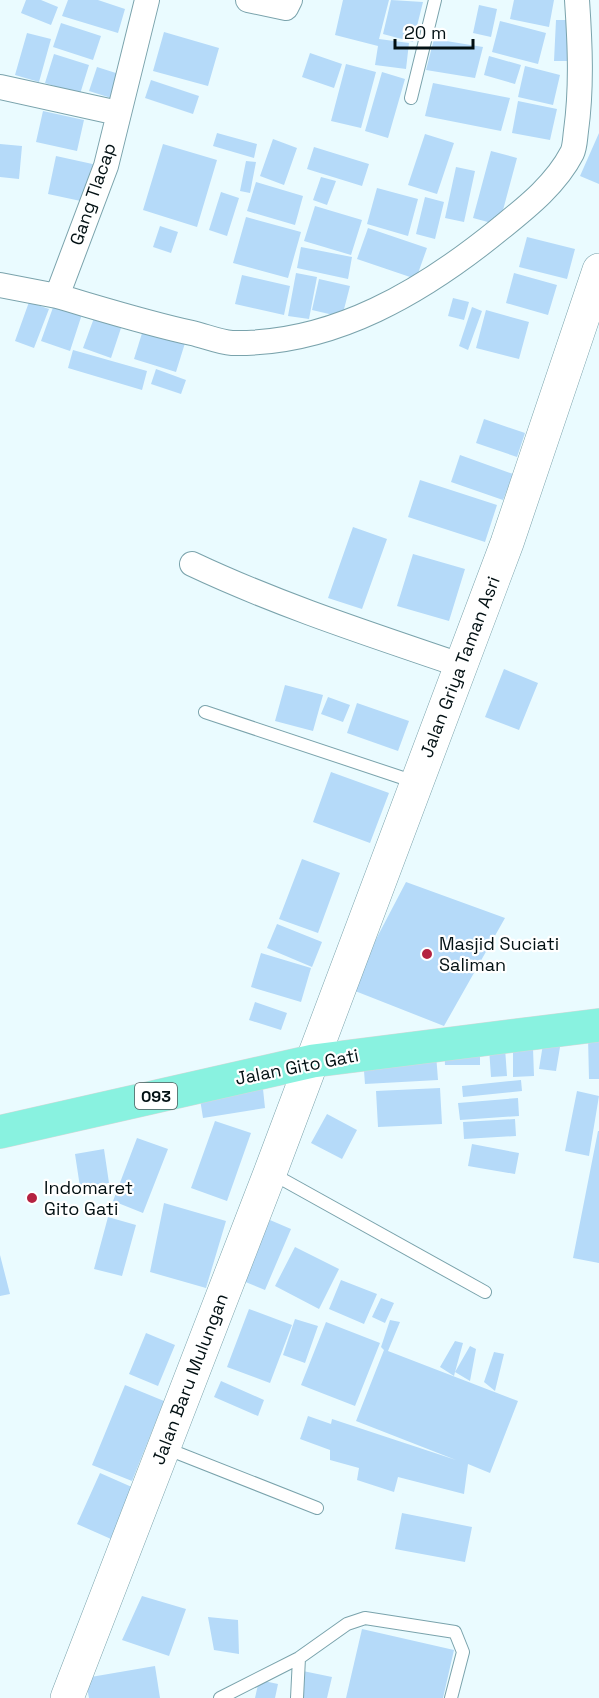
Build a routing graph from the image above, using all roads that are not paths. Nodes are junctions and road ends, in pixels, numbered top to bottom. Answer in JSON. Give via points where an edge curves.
{"nodes":[{"id":1,"x":147,"y":0,"type":"edge"},
{"id":2,"x":248,"y":0,"type":"edge"},
{"id":3,"x":290,"y":0,"type":"edge"},
{"id":4,"x":435,"y":0,"type":"edge"},
{"id":5,"x":577,"y":0,"type":"edge"},
{"id":6,"x":0,"y":87,"type":"edge"},
{"id":7,"x":411,"y":98,"type":"dead end"},
{"id":8,"x":118,"y":112,"type":"junction"},
{"id":9,"x":599,"y":270,"type":"edge"},
{"id":10,"x":0,"y":285,"type":"edge"},
{"id":11,"x":57,"y":296,"type":"junction"},
{"id":12,"x":192,"y":564,"type":"dead end"},
{"id":13,"x":460,"y":665,"type":"junction"},
{"id":14,"x":205,"y":712,"type":"dead end"},
{"id":15,"x":417,"y":782,"type":"junction"},
{"id":16,"x":599,"y":1025,"type":"edge"},
{"id":17,"x":313,"y":1060,"type":"junction"},
{"id":18,"x":0,"y":1132,"type":"edge"},
{"id":19,"x":270,"y":1173,"type":"junction"},
{"id":20,"x":485,"y":1292,"type":"dead end"},
{"id":21,"x":164,"y":1448,"type":"junction"},
{"id":22,"x":317,"y":1508,"type":"dead end"},
{"id":23,"x":299,"y":1658,"type":"junction"},
{"id":24,"x":67,"y":1698,"type":"edge"},
{"id":25,"x":220,"y":1698,"type":"edge"},
{"id":26,"x":297,"y":1698,"type":"edge"},
{"id":27,"x":451,"y":1698,"type":"edge"}],
"edges":[{"from":1,"to":8,"type":"street","name":"Gang Tlacap"},
{"from":2,"to":3,"type":"street","via":[[286,8]]},
{"from":4,"to":7,"type":"lane"},
{"from":5,"to":11,"type":"street","via":[[580,106],[573,151],[550,185],[524,209],[467,255],[394,303],[317,333],[269,342],[228,343]]},
{"from":6,"to":8,"type":"street"},
{"from":8,"to":11,"type":"street","name":"Gang Tlacap","via":[[106,166]]},
{"from":9,"to":13,"type":"street","name":"Jalan Griya Taman Asri","via":[[507,543]]},
{"from":10,"to":11,"type":"street"},
{"from":12,"to":13,"type":"street","via":[[341,626]]},
{"from":13,"to":15,"type":"street","name":"Jalan Griya Taman Asri"},
{"from":14,"to":15,"type":"lane"},
{"from":15,"to":17,"type":"street","name":"Jalan Griya Taman Asri"},
{"from":16,"to":17,"type":"main road","name":"Jalan Gito Gati","number":"093"},
{"from":17,"to":18,"type":"main road","name":"Jalan Gito Gati","number":"093"},
{"from":17,"to":19,"type":"street","name":"Jalan Baru Mulungan"},
{"from":19,"to":20,"type":"lane"},
{"from":19,"to":21,"type":"street","name":"Jalan Baru Mulungan"},
{"from":21,"to":22,"type":"lane"},
{"from":21,"to":24,"type":"street","name":"Jalan Baru Mulungan"},
{"from":23,"to":25,"type":"lane"},
{"from":23,"to":26,"type":"lane"},
{"from":23,"to":27,"type":"lane","via":[[347,1624],[365,1618],[455,1632],[463,1652]]}]}
